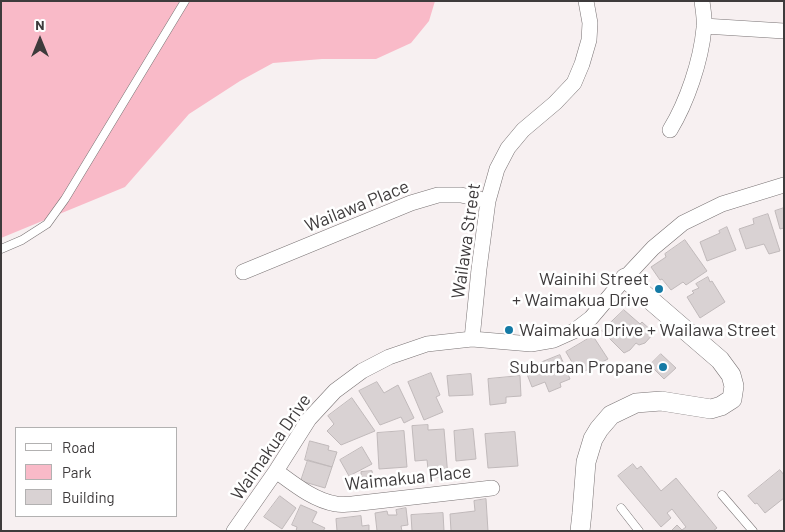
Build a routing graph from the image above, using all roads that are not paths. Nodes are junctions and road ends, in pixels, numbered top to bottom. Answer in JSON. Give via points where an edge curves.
{"nodes":[{"id":1,"x":185,"y":1,"type":"edge"},
{"id":2,"x":586,"y":1,"type":"edge"},
{"id":3,"x":702,"y":1,"type":"edge"},
{"id":4,"x":704,"y":26,"type":"junction"},
{"id":5,"x":784,"y":31,"type":"edge"},
{"id":6,"x":670,"y":130,"type":"dead end"},
{"id":7,"x":784,"y":185,"type":"edge"},
{"id":8,"x":488,"y":201,"type":"junction"},
{"id":9,"x":1,"y":249,"type":"edge"},
{"id":10,"x":243,"y":272,"type":"dead end"},
{"id":11,"x":625,"y":278,"type":"junction"},
{"id":12,"x":472,"y":339,"type":"junction"},
{"id":13,"x":276,"y":471,"type":"junction"},
{"id":14,"x":492,"y":488,"type":"dead end"},
{"id":15,"x":722,"y":495,"type":"dead end"},
{"id":16,"x":621,"y":508,"type":"dead end"},
{"id":17,"x":234,"y":531,"type":"edge"},
{"id":18,"x":580,"y":531,"type":"edge"},
{"id":19,"x":639,"y":531,"type":"edge"},
{"id":20,"x":753,"y":531,"type":"edge"}],
"edges":[{"from":1,"to":9,"type":"lane","via":[[66,199],[47,224]]},
{"from":2,"to":8,"type":"street","name":"Wailawa Street","via":[[589,40],[574,83],[508,148],[497,169]]},
{"from":3,"to":4,"type":"street"},
{"from":4,"to":5,"type":"street"},
{"from":4,"to":6,"type":"street","via":[[702,47],[690,87]]},
{"from":7,"to":11,"type":"street","name":"Waimakua Drive","via":[[722,204],[683,222]]},
{"from":8,"to":10,"type":"street","name":"Wailawa Place","via":[[462,195],[438,195]]},
{"from":8,"to":12,"type":"street","name":"Wailawa Street"},
{"from":11,"to":12,"type":"street","name":"Waimakua Drive","via":[[591,318],[554,340],[531,344]]},
{"from":11,"to":18,"type":"street","via":[[720,360],[731,376],[734,386],[732,399],[711,409],[660,401],[636,403],[611,415],[593,438],[588,454]]},
{"from":12,"to":13,"type":"street","name":"Waimakua Drive","via":[[427,344],[388,357],[362,372],[335,391],[309,419]]},
{"from":13,"to":14,"type":"street","name":"Waimakua Place","via":[[300,488],[336,504]]},
{"from":13,"to":17,"type":"street","name":"Waimakua Drive"},
{"from":15,"to":20,"type":"lane"},
{"from":16,"to":19,"type":"lane"}]}
